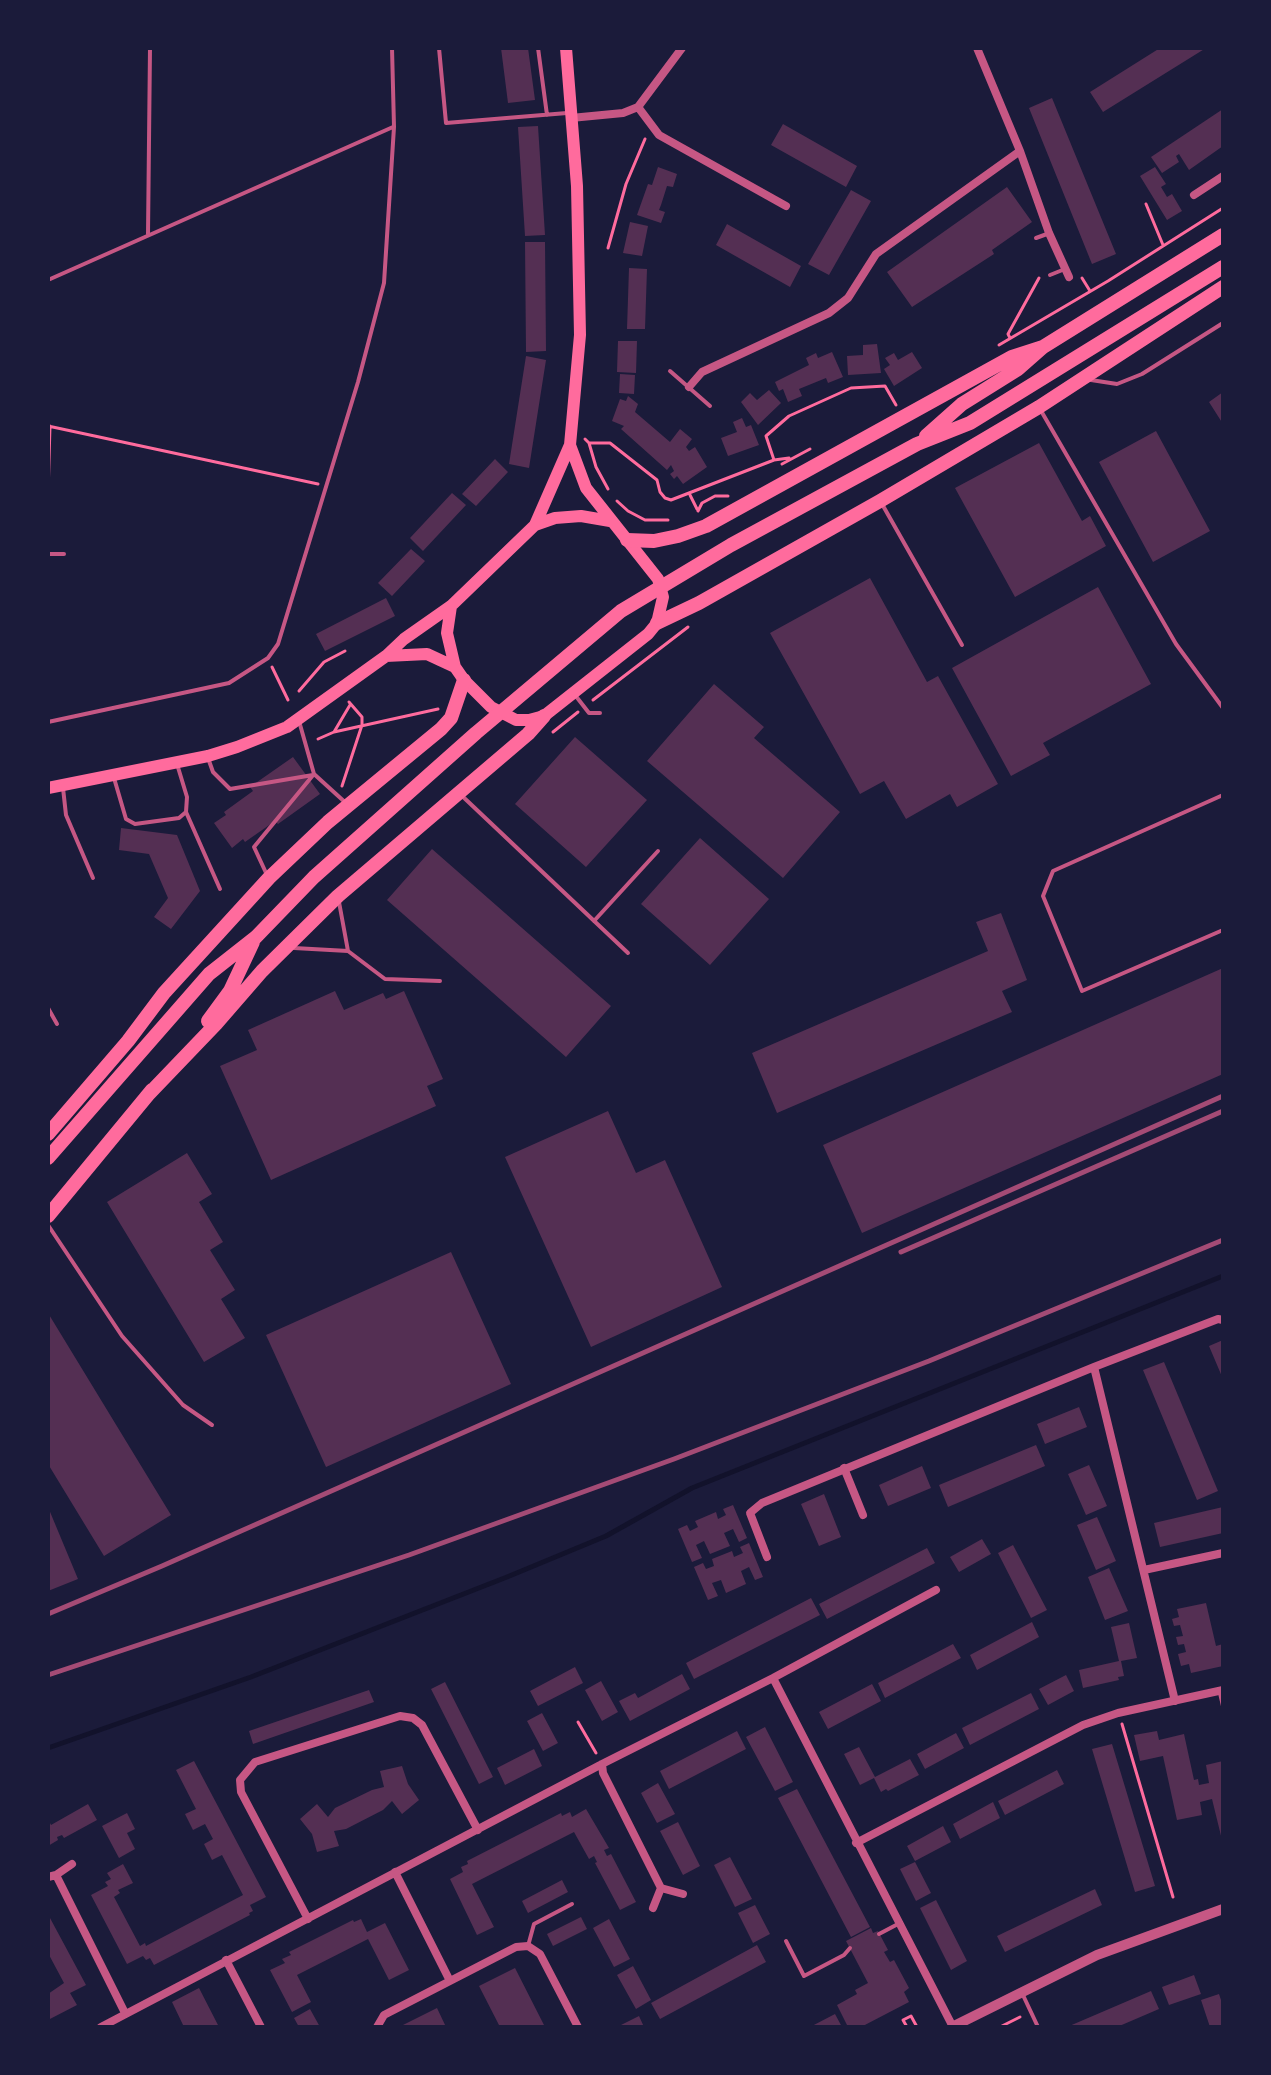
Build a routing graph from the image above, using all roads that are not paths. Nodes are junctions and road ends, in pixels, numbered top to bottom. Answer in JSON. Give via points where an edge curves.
{"nodes":[{"id":1,"x":150,"y":48,"type":"edge"},
{"id":2,"x":392,"y":48,"type":"edge"},
{"id":3,"x":439,"y":48,"type":"edge"},
{"id":4,"x":538,"y":48,"type":"edge"},
{"id":5,"x":566,"y":48,"type":"edge"},
{"id":6,"x":682,"y":48,"type":"edge"},
{"id":7,"x":977,"y":48,"type":"edge"},
{"id":8,"x":638,"y":107,"type":"junction"},
{"id":9,"x":547,"y":115,"type":"junction"},
{"id":10,"x":571,"y":116,"type":"junction"},
{"id":11,"x":394,"y":127,"type":"junction"},
{"id":12,"x":1020,"y":151,"type":"junction"},
{"id":13,"x":1223,"y":176,"type":"edge"},
{"id":14,"x":1194,"y":195,"type":"dead end"},
{"id":15,"x":786,"y":206,"type":"dead end"},
{"id":16,"x":1049,"y":233,"type":"junction"},
{"id":17,"x":148,"y":234,"type":"junction"},
{"id":18,"x":1223,"y":235,"type":"edge"},
{"id":19,"x":1036,"y":238,"type":"dead end"},
{"id":20,"x":1223,"y":267,"type":"edge"},
{"id":21,"x":1067,"y":273,"type":"joint"},
{"id":22,"x":1050,"y":275,"type":"dead end"},
{"id":23,"x":48,"y":280,"type":"edge"},
{"id":24,"x":1223,"y":287,"type":"edge"},
{"id":25,"x":1223,"y":323,"type":"edge"},
{"id":26,"x":1043,"y":347,"type":"junction"},
{"id":27,"x":670,"y":371,"type":"dead end"},
{"id":28,"x":1088,"y":376,"type":"junction"},
{"id":29,"x":689,"y":387,"type":"junction"},
{"id":30,"x":710,"y":406,"type":"dead end"},
{"id":31,"x":1039,"y":407,"type":"junction"},
{"id":32,"x":917,"y":444,"type":"junction"},
{"id":33,"x":570,"y":445,"type":"junction"},
{"id":34,"x":880,"y":501,"type":"junction"},
{"id":35,"x":610,"y":521,"type":"junction"},
{"id":36,"x":535,"y":525,"type":"junction"},
{"id":37,"x":627,"y":540,"type":"junction"},
{"id":38,"x":48,"y":554,"type":"edge"},
{"id":39,"x":64,"y":554,"type":"dead end"},
{"id":40,"x":451,"y":606,"type":"junction"},
{"id":41,"x":657,"y":623,"type":"junction"},
{"id":42,"x":962,"y":645,"type":"dead end"},
{"id":43,"x":386,"y":656,"type":"junction"},
{"id":44,"x":455,"y":667,"type":"junction"},
{"id":45,"x":464,"y":680,"type":"junction"},
{"id":46,"x":573,"y":693,"type":"junction"},
{"id":47,"x":1223,"y":708,"type":"edge"},
{"id":48,"x":600,"y":713,"type":"dead end"},
{"id":49,"x":544,"y":716,"type":"junction"},
{"id":50,"x":299,"y":719,"type":"junction"},
{"id":51,"x":48,"y":722,"type":"edge"},
{"id":52,"x":208,"y":756,"type":"junction"},
{"id":53,"x":177,"y":762,"type":"junction"},
{"id":54,"x":314,"y":774,"type":"junction"},
{"id":55,"x":113,"y":776,"type":"junction"},
{"id":56,"x":62,"y":786,"type":"junction"},
{"id":57,"x":48,"y":788,"type":"edge"},
{"id":58,"x":458,"y":793,"type":"junction"},
{"id":59,"x":1223,"y":795,"type":"edge"},
{"id":60,"x":348,"y":805,"type":"junction"},
{"id":61,"x":186,"y":812,"type":"junction"},
{"id":62,"x":658,"y":851,"type":"dead end"},
{"id":63,"x":93,"y":878,"type":"dead end"},
{"id":64,"x":269,"y":878,"type":"junction"},
{"id":65,"x":220,"y":889,"type":"dead end"},
{"id":66,"x":338,"y":896,"type":"junction"},
{"id":67,"x":594,"y":921,"type":"junction"},
{"id":68,"x":1223,"y":930,"type":"edge"},
{"id":69,"x":256,"y":937,"type":"junction"},
{"id":70,"x":286,"y":949,"type":"junction"},
{"id":71,"x":348,"y":951,"type":"junction"},
{"id":72,"x":628,"y":953,"type":"dead end"},
{"id":73,"x":440,"y":981,"type":"dead end"},
{"id":74,"x":48,"y":1008,"type":"edge"},
{"id":75,"x":57,"y":1024,"type":"dead end"},
{"id":76,"x":146,"y":1097,"type":"junction"},
{"id":77,"x":48,"y":1134,"type":"edge"},
{"id":78,"x":48,"y":1158,"type":"edge"},
{"id":79,"x":48,"y":1216,"type":"edge"},
{"id":80,"x":48,"y":1225,"type":"edge"},
{"id":81,"x":1223,"y":1320,"type":"edge"},
{"id":82,"x":1094,"y":1367,"type":"junction"},
{"id":83,"x":212,"y":1425,"type":"dead end"},
{"id":84,"x":844,"y":1468,"type":"junction"},
{"id":85,"x":863,"y":1515,"type":"dead end"},
{"id":86,"x":1223,"y":1553,"type":"edge"},
{"id":87,"x":767,"y":1557,"type":"dead end"},
{"id":88,"x":1144,"y":1570,"type":"junction"},
{"id":89,"x":936,"y":1590,"type":"dead end"},
{"id":90,"x":773,"y":1678,"type":"junction"},
{"id":91,"x":1221,"y":1690,"type":"edge"},
{"id":92,"x":1175,"y":1701,"type":"junction"},
{"id":93,"x":1223,"y":1706,"type":"edge"},
{"id":94,"x":602,"y":1764,"type":"junction"},
{"id":95,"x":478,"y":1830,"type":"junction"},
{"id":96,"x":856,"y":1843,"type":"junction"},
{"id":97,"x":72,"y":1864,"type":"dead end"},
{"id":98,"x":395,"y":1872,"type":"junction"},
{"id":99,"x":52,"y":1876,"type":"edge"},
{"id":100,"x":661,"y":1888,"type":"junction"},
{"id":101,"x":683,"y":1894,"type":"dead end"},
{"id":102,"x":572,"y":1904,"type":"dead end"},
{"id":103,"x":653,"y":1908,"type":"dead end"},
{"id":104,"x":1223,"y":1909,"type":"edge"},
{"id":105,"x":308,"y":1919,"type":"junction"},
{"id":106,"x":898,"y":1924,"type":"junction"},
{"id":107,"x":879,"y":1934,"type":"dead end"},
{"id":108,"x":786,"y":1941,"type":"dead end"},
{"id":109,"x":528,"y":1946,"type":"junction"},
{"id":110,"x":850,"y":1948,"type":"dead end"},
{"id":111,"x":226,"y":1960,"type":"junction"},
{"id":112,"x":450,"y":1981,"type":"junction"},
{"id":113,"x":1021,"y":1992,"type":"junction"},
{"id":114,"x":125,"y":2013,"type":"junction"},
{"id":115,"x":101,"y":2027,"type":"edge"},
{"id":116,"x":261,"y":2027,"type":"edge"},
{"id":117,"x":377,"y":2027,"type":"edge"},
{"id":118,"x":578,"y":2027,"type":"edge"},
{"id":119,"x":952,"y":2027,"type":"edge"},
{"id":120,"x":1038,"y":2027,"type":"edge"}],
"edges":[{"from":1,"to":17,"type":"lane"},
{"from":2,"to":11,"type":"lane"},
{"from":3,"to":9,"type":"lane","via":[[446,123]]},
{"from":4,"to":9,"type":"lane"},
{"from":5,"to":10,"type":"main road"},
{"from":6,"to":8,"type":"street"},
{"from":7,"to":12,"type":"street"},
{"from":8,"to":10,"type":"street"},
{"from":8,"to":15,"type":"street","via":[[659,135]]},
{"from":9,"to":10,"type":"lane"},
{"from":10,"to":33,"type":"main road","via":[[580,335]]},
{"from":11,"to":17,"type":"lane"},
{"from":11,"to":51,"type":"lane","via":[[384,283],[278,644],[268,658],[229,683]]},
{"from":12,"to":16,"type":"street"},
{"from":12,"to":29,"type":"street","via":[[876,254],[848,298],[829,313],[702,372]]},
{"from":13,"to":14,"type":"street"},
{"from":16,"to":19,"type":"lane"},
{"from":16,"to":21,"type":"street"},
{"from":17,"to":23,"type":"lane"},
{"from":18,"to":26,"type":"highway"},
{"from":20,"to":32,"type":"highway","via":[[970,423]]},
{"from":21,"to":22,"type":"lane"},
{"from":24,"to":28,"type":"highway"},
{"from":25,"to":28,"type":"lane","via":[[1117,384],[1098,383]]},
{"from":26,"to":32,"type":"highway","via":[[962,404]]},
{"from":26,"to":37,"type":"highway","via":[[1012,357],[706,526],[654,541]]},
{"from":27,"to":29,"type":"lane"},
{"from":28,"to":31,"type":"highway"},
{"from":29,"to":30,"type":"lane"},
{"from":31,"to":34,"type":"highway"},
{"from":31,"to":47,"type":"lane","via":[[1176,644]]},
{"from":32,"to":69,"type":"highway","via":[[621,611],[314,877]]},
{"from":33,"to":35,"type":"main road","via":[[586,488]]},
{"from":33,"to":36,"type":"main road"},
{"from":34,"to":41,"type":"highway"},
{"from":34,"to":42,"type":"lane"},
{"from":35,"to":36,"type":"main road","via":[[581,516]]},
{"from":35,"to":37,"type":"main road"},
{"from":36,"to":40,"type":"main road"},
{"from":37,"to":41,"type":"main road","via":[[658,579],[663,597]]},
{"from":38,"to":39,"type":"lane"},
{"from":40,"to":43,"type":"main road"},
{"from":40,"to":44,"type":"main road","via":[[447,633]]},
{"from":41,"to":46,"type":"main road"},
{"from":43,"to":44,"type":"main road","via":[[427,654]]},
{"from":43,"to":50,"type":"main road"},
{"from":44,"to":45,"type":"main road"},
{"from":45,"to":49,"type":"main road","via":[[502,715],[516,720]]},
{"from":45,"to":60,"type":"highway","via":[[451,718],[441,729]]},
{"from":46,"to":48,"type":"lane","via":[[589,713]]},
{"from":46,"to":49,"type":"main road"},
{"from":49,"to":58,"type":"highway"},
{"from":50,"to":52,"type":"main road"},
{"from":50,"to":54,"type":"lane"},
{"from":52,"to":53,"type":"main road"},
{"from":52,"to":54,"type":"lane","via":[[213,772],[230,789]]},
{"from":53,"to":55,"type":"main road"},
{"from":53,"to":61,"type":"lane"},
{"from":54,"to":60,"type":"lane"},
{"from":54,"to":64,"type":"lane","via":[[254,847]]},
{"from":55,"to":56,"type":"main road"},
{"from":55,"to":61,"type":"lane","via":[[126,819],[135,824],[179,818]]},
{"from":56,"to":57,"type":"main road"},
{"from":56,"to":63,"type":"lane","via":[[66,815]]},
{"from":58,"to":66,"type":"highway"},
{"from":58,"to":67,"type":"lane"},
{"from":59,"to":68,"type":"lane","via":[[1053,871],[1043,896],[1082,991]]},
{"from":60,"to":64,"type":"highway"},
{"from":61,"to":65,"type":"lane"},
{"from":62,"to":67,"type":"lane"},
{"from":64,"to":77,"type":"highway","via":[[164,993]]},
{"from":66,"to":70,"type":"highway"},
{"from":66,"to":71,"type":"lane"},
{"from":67,"to":72,"type":"lane"},
{"from":69,"to":76,"type":"highway","via":[[230,991]]},
{"from":69,"to":78,"type":"highway","via":[[209,974]]},
{"from":70,"to":71,"type":"lane"},
{"from":70,"to":76,"type":"highway"},
{"from":71,"to":73,"type":"lane","via":[[385,979]]},
{"from":74,"to":75,"type":"lane"},
{"from":76,"to":79,"type":"highway"},
{"from":80,"to":83,"type":"lane","via":[[122,1336],[183,1405]]},
{"from":81,"to":82,"type":"street"},
{"from":82,"to":84,"type":"street"},
{"from":82,"to":88,"type":"street"},
{"from":84,"to":85,"type":"street"},
{"from":84,"to":87,"type":"street","via":[[752,1509]]},
{"from":86,"to":88,"type":"street"},
{"from":88,"to":92,"type":"street"},
{"from":89,"to":90,"type":"street"},
{"from":90,"to":94,"type":"street"},
{"from":90,"to":96,"type":"street"},
{"from":91,"to":92,"type":"street"},
{"from":91,"to":93,"type":"lane"},
{"from":92,"to":96,"type":"street","via":[[1083,1725]]},
{"from":94,"to":95,"type":"street"},
{"from":94,"to":100,"type":"street"},
{"from":95,"to":98,"type":"street"},
{"from":95,"to":105,"type":"street","via":[[422,1725],[413,1718],[400,1716],[255,1762],[240,1780],[241,1792]]},
{"from":96,"to":106,"type":"street"},
{"from":97,"to":99,"type":"street"},
{"from":98,"to":105,"type":"street"},
{"from":98,"to":112,"type":"street"},
{"from":99,"to":114,"type":"street"},
{"from":100,"to":101,"type":"street"},
{"from":100,"to":103,"type":"street"},
{"from":102,"to":109,"type":"lane","via":[[534,1924]]},
{"from":104,"to":113,"type":"street","via":[[1097,1955]]},
{"from":105,"to":111,"type":"street"},
{"from":106,"to":107,"type":"lane"},
{"from":106,"to":119,"type":"street"},
{"from":108,"to":110,"type":"lane","via":[[804,1976]]},
{"from":109,"to":112,"type":"street","via":[[516,1947]]},
{"from":109,"to":118,"type":"street","via":[[540,1954]]},
{"from":111,"to":114,"type":"street"},
{"from":111,"to":116,"type":"street"},
{"from":112,"to":117,"type":"street","via":[[384,2015]]},
{"from":113,"to":119,"type":"street"},
{"from":113,"to":120,"type":"lane"},
{"from":114,"to":115,"type":"street"}]}
